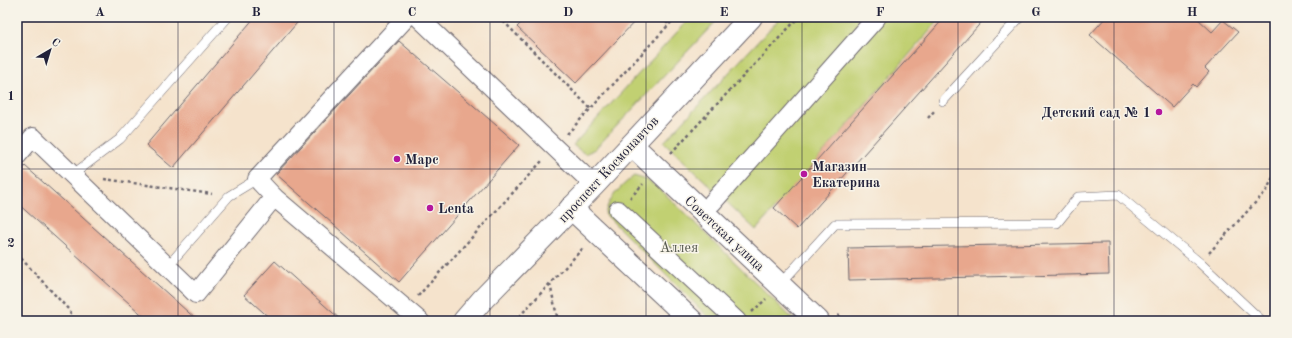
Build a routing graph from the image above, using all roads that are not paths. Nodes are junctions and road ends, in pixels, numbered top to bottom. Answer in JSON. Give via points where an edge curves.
{"nodes":[{"id":1,"x":228,"y":17,"type":"edge"},
{"id":2,"x":407,"y":17,"type":"edge"},
{"id":3,"x":418,"y":17,"type":"edge"},
{"id":4,"x":751,"y":17,"type":"edge"},
{"id":5,"x":877,"y":17,"type":"edge"},
{"id":6,"x":1020,"y":17,"type":"edge"},
{"id":7,"x":943,"y":101,"type":"dead end"},
{"id":8,"x":632,"y":145,"type":"junction"},
{"id":9,"x":17,"y":156,"type":"edge"},
{"id":10,"x":72,"y":175,"type":"junction"},
{"id":11,"x":257,"y":179,"type":"junction"},
{"id":12,"x":594,"y":185,"type":"junction"},
{"id":13,"x":274,"y":197,"type":"junction"},
{"id":14,"x":712,"y":203,"type":"dead end"},
{"id":15,"x":571,"y":208,"type":"junction"},
{"id":16,"x":618,"y":210,"type":"dead end"},
{"id":17,"x":167,"y":267,"type":"junction"},
{"id":18,"x":780,"y":284,"type":"junction"},
{"id":19,"x":743,"y":318,"type":"edge"},
{"id":20,"x":420,"y":321,"type":"edge"},
{"id":21,"x":464,"y":321,"type":"edge"},
{"id":22,"x":692,"y":321,"type":"edge"},
{"id":23,"x":818,"y":321,"type":"edge"},
{"id":24,"x":1262,"y":321,"type":"edge"}],
"edges":[{"from":1,"to":10,"type":"lane","via":[[120,139]]},
{"from":2,"to":11,"type":"street"},
{"from":3,"to":12,"type":"street"},
{"from":4,"to":8,"type":"street","name":"проспект Космонавтов"},
{"from":5,"to":14,"type":"street"},
{"from":6,"to":7,"type":"lane"},
{"from":8,"to":12,"type":"street","name":"проспект Космонавтов"},
{"from":8,"to":18,"type":"street","name":"Советская улица"},
{"from":9,"to":10,"type":"street","via":[[33,137]]},
{"from":10,"to":17,"type":"street"},
{"from":11,"to":13,"type":"street"},
{"from":11,"to":17,"type":"lane","via":[[229,196]]},
{"from":12,"to":15,"type":"street","name":"проспект Космонавтов"},
{"from":13,"to":17,"type":"street","via":[[196,294]]},
{"from":13,"to":20,"type":"street"},
{"from":15,"to":21,"type":"street","name":"проспект Космонавтов"},
{"from":15,"to":22,"type":"street"},
{"from":16,"to":19,"type":"street"},
{"from":18,"to":23,"type":"street","name":"Советская улица"},
{"from":18,"to":24,"type":"lane","via":[[835,224],[1057,224],[1078,197],[1118,195],[1200,263]]}]}
